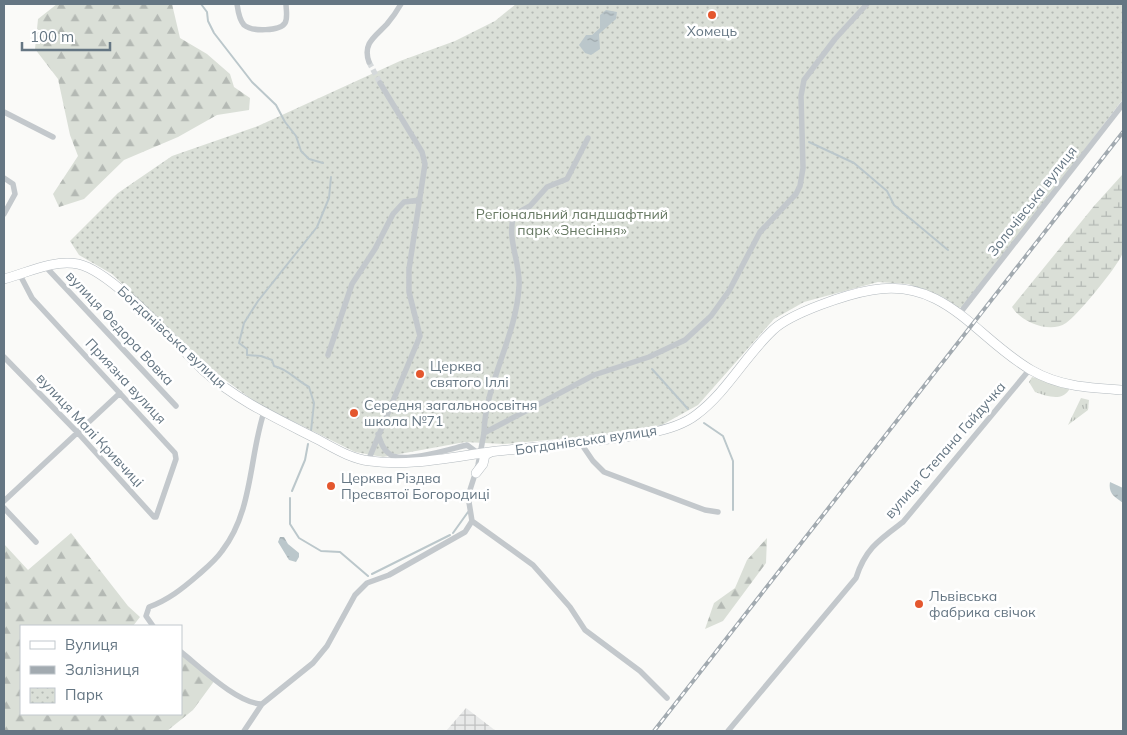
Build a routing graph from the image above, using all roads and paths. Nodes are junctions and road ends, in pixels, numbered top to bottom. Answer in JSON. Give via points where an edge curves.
{"nodes":[{"id":1,"x":237,"y":4,"type":"edge"},
{"id":2,"x":286,"y":4,"type":"edge"},
{"id":3,"x":401,"y":4,"type":"edge"},
{"id":4,"x":867,"y":4,"type":"edge"},
{"id":5,"x":368,"y":62,"type":"tunnel mouth"},
{"id":6,"x":380,"y":83,"type":"tunnel mouth"},
{"id":7,"x":1123,"y":104,"type":"edge"},
{"id":8,"x":4,"y":112,"type":"edge"},
{"id":9,"x":53,"y":136,"type":"dead end"},
{"id":10,"x":588,"y":138,"type":"dead end"},
{"id":11,"x":4,"y":178,"type":"edge"},
{"id":12,"x":420,"y":200,"type":"junction"},
{"id":13,"x":4,"y":214,"type":"edge"},
{"id":14,"x":45,"y":266,"type":"junction"},
{"id":15,"x":20,"y":275,"type":"junction"},
{"id":16,"x":4,"y":280,"type":"edge"},
{"id":17,"x":960,"y":313,"type":"junction"},
{"id":18,"x":328,"y":355,"type":"dead end"},
{"id":19,"x":4,"y":357,"type":"edge"},
{"id":20,"x":1030,"y":369,"type":"junction"},
{"id":21,"x":1123,"y":390,"type":"edge"},
{"id":22,"x":120,"y":393,"type":"junction"},
{"id":23,"x":176,"y":406,"type":"dead end"},
{"id":24,"x":264,"y":412,"type":"junction"},
{"id":25,"x":484,"y":432,"type":"junction"},
{"id":26,"x":78,"y":434,"type":"junction"},
{"id":27,"x":378,"y":434,"type":"junction"},
{"id":28,"x":580,"y":442,"type":"junction"},
{"id":29,"x":492,"y":452,"type":"junction"},
{"id":30,"x":479,"y":454,"type":"junction"},
{"id":31,"x":462,"y":456,"type":"junction"},
{"id":32,"x":368,"y":461,"type":"junction"},
{"id":33,"x":476,"y":473,"type":"junction"},
{"id":34,"x":4,"y":501,"type":"edge"},
{"id":35,"x":4,"y":508,"type":"edge"},
{"id":36,"x":718,"y":512,"type":"dead end"},
{"id":37,"x":159,"y":514,"type":"joint"},
{"id":38,"x":472,"y":521,"type":"junction"},
{"id":39,"x":36,"y":542,"type":"dead end"},
{"id":40,"x":152,"y":625,"type":"edge"},
{"id":41,"x":182,"y":653,"type":"edge"},
{"id":42,"x":667,"y":698,"type":"dead end"},
{"id":43,"x":262,"y":704,"type":"junction"},
{"id":44,"x":244,"y":731,"type":"edge"},
{"id":45,"x":728,"y":731,"type":"edge"}],
"edges":[{"from":1,"to":2,"type":"street","via":[[240,19],[248,28],[254,29],[280,27],[286,20]]},
{"from":3,"to":5,"type":"street","via":[[368,43]]},
{"from":4,"to":25,"type":"street","via":[[804,80],[800,186],[760,232],[711,316],[685,340],[594,375]]},
{"from":6,"to":12,"type":"street","via":[[425,158]]},
{"from":7,"to":17,"type":"street","name":"Золочівська вулиця"},
{"from":8,"to":9,"type":"street"},
{"from":10,"to":25,"type":"street","via":[[567,179],[547,187],[530,206],[514,215],[510,228],[519,286],[512,331],[484,416]]},
{"from":11,"to":13,"type":"street","via":[[13,184],[15,194]]},
{"from":12,"to":18,"type":"street","via":[[404,202],[393,214],[352,284]]},
{"from":12,"to":27,"type":"street","via":[[409,269],[420,336]]},
{"from":14,"to":15,"type":"main road","name":"Богданівська вулиця"},
{"from":14,"to":23,"type":"street","name":"вулиця Федора Вовка"},
{"from":14,"to":24,"type":"main road","name":"Богданівська вулиця","via":[[70,263],[100,273],[207,373]]},
{"from":15,"to":16,"type":"main road","name":"Богданівська вулиця"},
{"from":15,"to":22,"type":"street","name":"Приязна вулиця","via":[[32,298]]},
{"from":17,"to":20,"type":"main road","name":"Богданівська вулиця"},
{"from":17,"to":28,"type":"main road","name":"Богданівська вулиця","via":[[936,297],[899,287],[871,290],[803,312],[774,328],[717,397],[695,417],[671,428],[649,433]]},
{"from":19,"to":26,"type":"street","name":"вулиця Малі Кривчиці"},
{"from":20,"to":21,"type":"main road","name":"Богданівська вулиця","via":[[1060,383]]},
{"from":20,"to":45,"type":"street","name":"вулиця Степана Гайдучка","via":[[903,522],[864,555],[856,578]]},
{"from":22,"to":26,"type":"street"},
{"from":22,"to":37,"type":"street","name":"Приязна вулиця","via":[[175,453]]},
{"from":24,"to":32,"type":"main road","name":"Богданівська вулиця","via":[[346,454]]},
{"from":24,"to":40,"type":"street","via":[[249,486],[229,541],[216,559],[182,590],[149,607],[146,616]]},
{"from":25,"to":30,"type":"street"},
{"from":26,"to":34,"type":"street"},
{"from":26,"to":37,"type":"street","name":"вулиця Малі Кривчиці","via":[[154,517]]},
{"from":27,"to":30,"type":"street","name":"Богданівська вулиця","via":[[381,444],[396,456],[410,457],[467,445]]},
{"from":27,"to":32,"type":"street"},
{"from":28,"to":29,"type":"main road","name":"Богданівська вулиця"},
{"from":28,"to":36,"type":"street","via":[[604,472]]},
{"from":29,"to":30,"type":"main road","name":"Богданівська вулиця"},
{"from":29,"to":33,"type":"main road","via":[[485,455]]},
{"from":30,"to":31,"type":"main road","name":"Богданівська вулиця"},
{"from":30,"to":33,"type":"street"},
{"from":31,"to":32,"type":"main road","name":"Богданівська вулиця","via":[[399,463]]},
{"from":31,"to":33,"type":"main road","via":[[472,460]]},
{"from":33,"to":38,"type":"street","via":[[468,496]]},
{"from":35,"to":39,"type":"street"},
{"from":38,"to":42,"type":"street","via":[[533,565],[570,607],[585,630],[640,671]]},
{"from":38,"to":43,"type":"street","via":[[456,539],[389,575],[367,583],[355,595],[327,646],[313,663]]},
{"from":41,"to":43,"type":"street","via":[[234,692],[252,703]]},
{"from":43,"to":44,"type":"street"}]}
